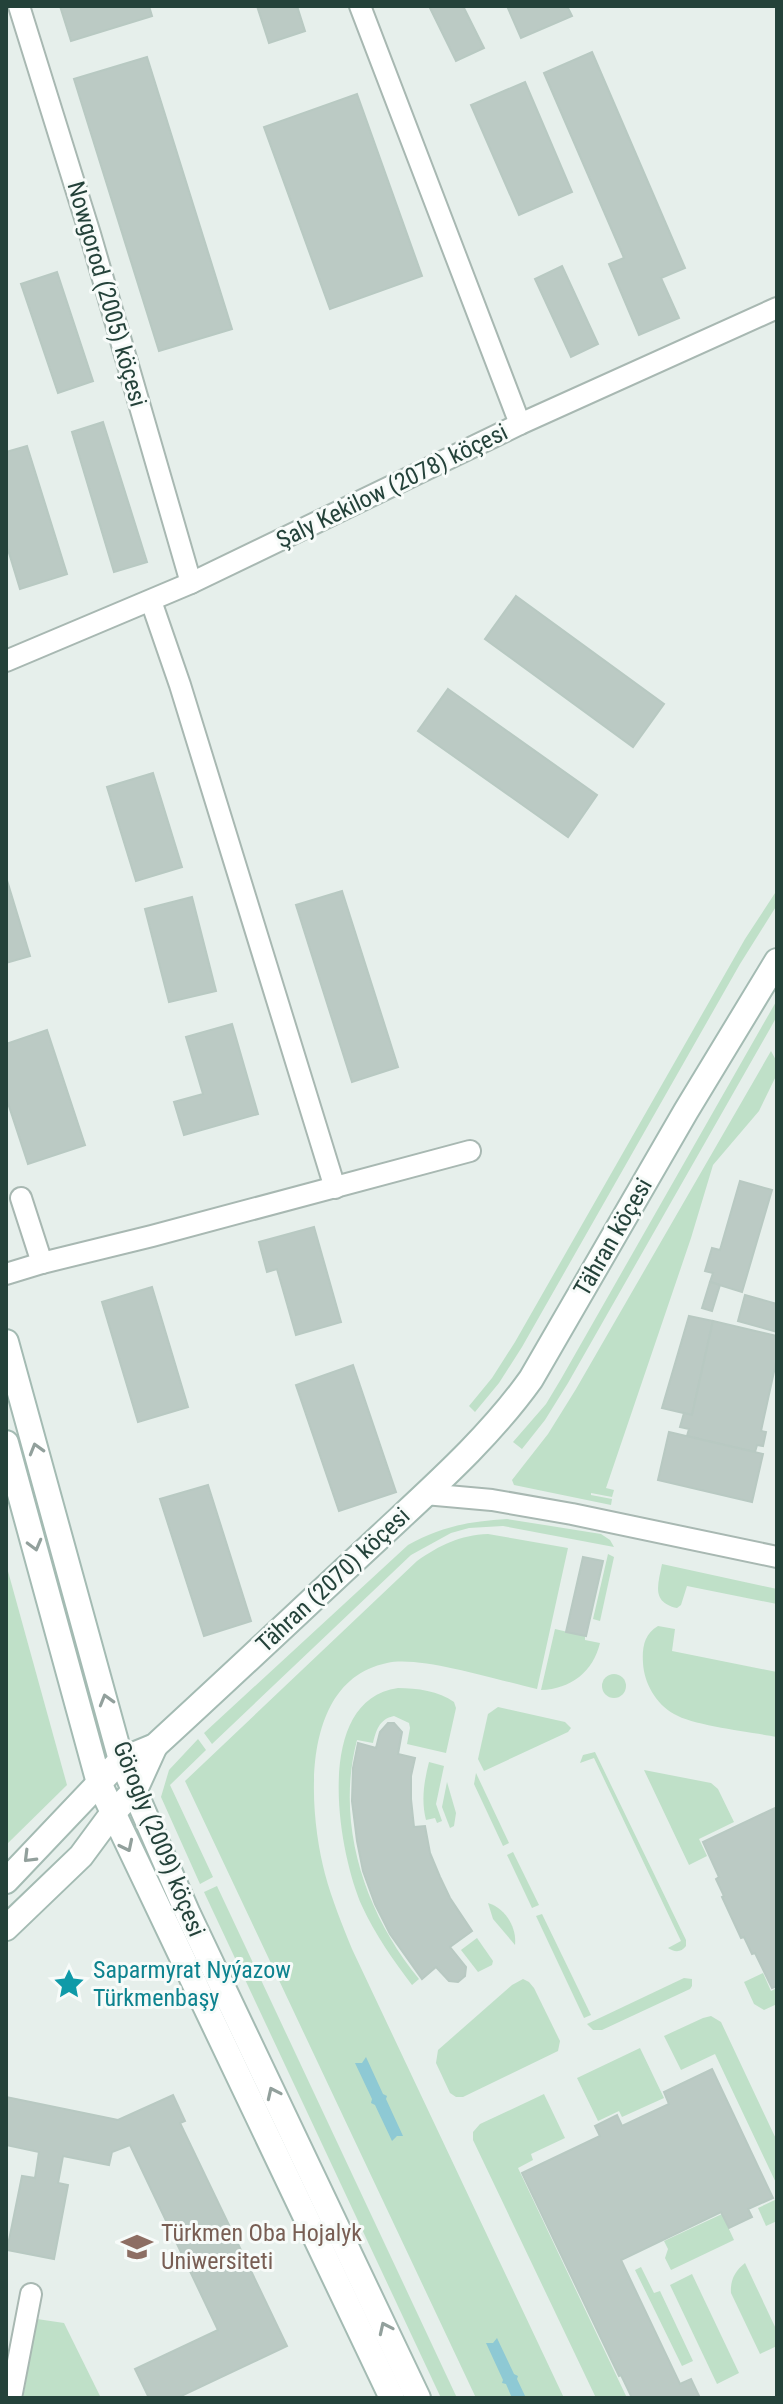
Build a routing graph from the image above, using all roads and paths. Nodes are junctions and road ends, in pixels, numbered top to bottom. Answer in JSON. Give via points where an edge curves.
{"nodes":[{"id":1,"x":19,"y":6,"type":"edge"},
{"id":2,"x":360,"y":6,"type":"edge"},
{"id":3,"x":777,"y":308,"type":"edge"},
{"id":4,"x":520,"y":424,"type":"junction"},
{"id":5,"x":191,"y":583,"type":"junction"},
{"id":6,"x":151,"y":601,"type":"junction"},
{"id":7,"x":6,"y":661,"type":"edge"},
{"id":8,"x":777,"y":961,"type":"edge"},
{"id":9,"x":470,"y":1151,"type":"dead end"},
{"id":10,"x":335,"y":1188,"type":"junction"},
{"id":11,"x":21,"y":1198,"type":"dead end"},
{"id":12,"x":42,"y":1263,"type":"junction"},
{"id":13,"x":6,"y":1274,"type":"edge"},
{"id":14,"x":6,"y":1342,"type":"edge"},
{"id":15,"x":6,"y":1443,"type":"edge"},
{"id":16,"x":425,"y":1494,"type":"junction"},
{"id":17,"x":777,"y":1557,"type":"edge"},
{"id":18,"x":155,"y":1746,"type":"junction"},
{"id":19,"x":121,"y":1760,"type":"junction"},
{"id":20,"x":99,"y":1783,"type":"junction"},
{"id":21,"x":135,"y":1790,"type":"junction"},
{"id":22,"x":112,"y":1814,"type":"junction"},
{"id":23,"x":6,"y":1881,"type":"edge"},
{"id":24,"x":6,"y":1928,"type":"edge"},
{"id":25,"x":31,"y":2294,"type":"dead end"},
{"id":26,"x":11,"y":2398,"type":"edge"},
{"id":27,"x":392,"y":2398,"type":"edge"},
{"id":28,"x":418,"y":2398,"type":"edge"}],
"edges":[{"from":1,"to":5,"type":"street","name":"Nowgorod (2005) köçesi"},
{"from":2,"to":4,"type":"street"},
{"from":3,"to":4,"type":"street","name":"Şaly Kekilow (2078) köçesi"},
{"from":4,"to":5,"type":"street","name":"Şaly Kekilow (2078) köçesi"},
{"from":5,"to":6,"type":"street","name":"Şaly Kekilow (2078) köçesi"},
{"from":6,"to":7,"type":"street","name":"Şaly Kekilow (2078) köçesi"},
{"from":6,"to":10,"type":"street"},
{"from":8,"to":16,"type":"main road","name":"Tähran köçesi","via":[[531,1379],[490,1431]]},
{"from":9,"to":10,"type":"street"},
{"from":10,"to":12,"type":"street"},
{"from":11,"to":12,"type":"street"},
{"from":12,"to":13,"type":"street"},
{"from":19,"to":14,"type":"main road","name":"Görogly (2009) köçesi","one_way":true},
{"from":15,"to":20,"type":"main road","name":"Görogly (2009) köçesi","one_way":true},
{"from":16,"to":17,"type":"street","name":"Tähran (2070) köçesi","via":[[572,1514]]},
{"from":16,"to":18,"type":"main road","name":"Tähran (2070) köçesi"},
{"from":18,"to":19,"type":"main road","name":"Tähran (2070) köçesi"},
{"from":18,"to":21,"type":"main road","name":"Tähran (2070) köçesi"},
{"from":19,"to":20,"type":"main road","name":"Tähran (2070) köçesi"},
{"from":19,"to":21,"type":"main road","name":"Görogly (2009) köçesi"},
{"from":20,"to":22,"type":"main road","name":"Görogly (2009) köçesi"},
{"from":20,"to":23,"type":"main road","name":"Tähran (2070) köçesi","one_way":true},
{"from":21,"to":22,"type":"main road","name":"Tähran (2070) köçesi"},
{"from":28,"to":21,"type":"main road","name":"Görogly (2009) köçesi","one_way":true},
{"from":22,"to":24,"type":"main road","name":"Tähran (2070) köçesi","via":[[81,1856]]},
{"from":22,"to":27,"type":"main road","name":"Görogly (2009) köçesi","one_way":true},
{"from":25,"to":26,"type":"street"}]}
